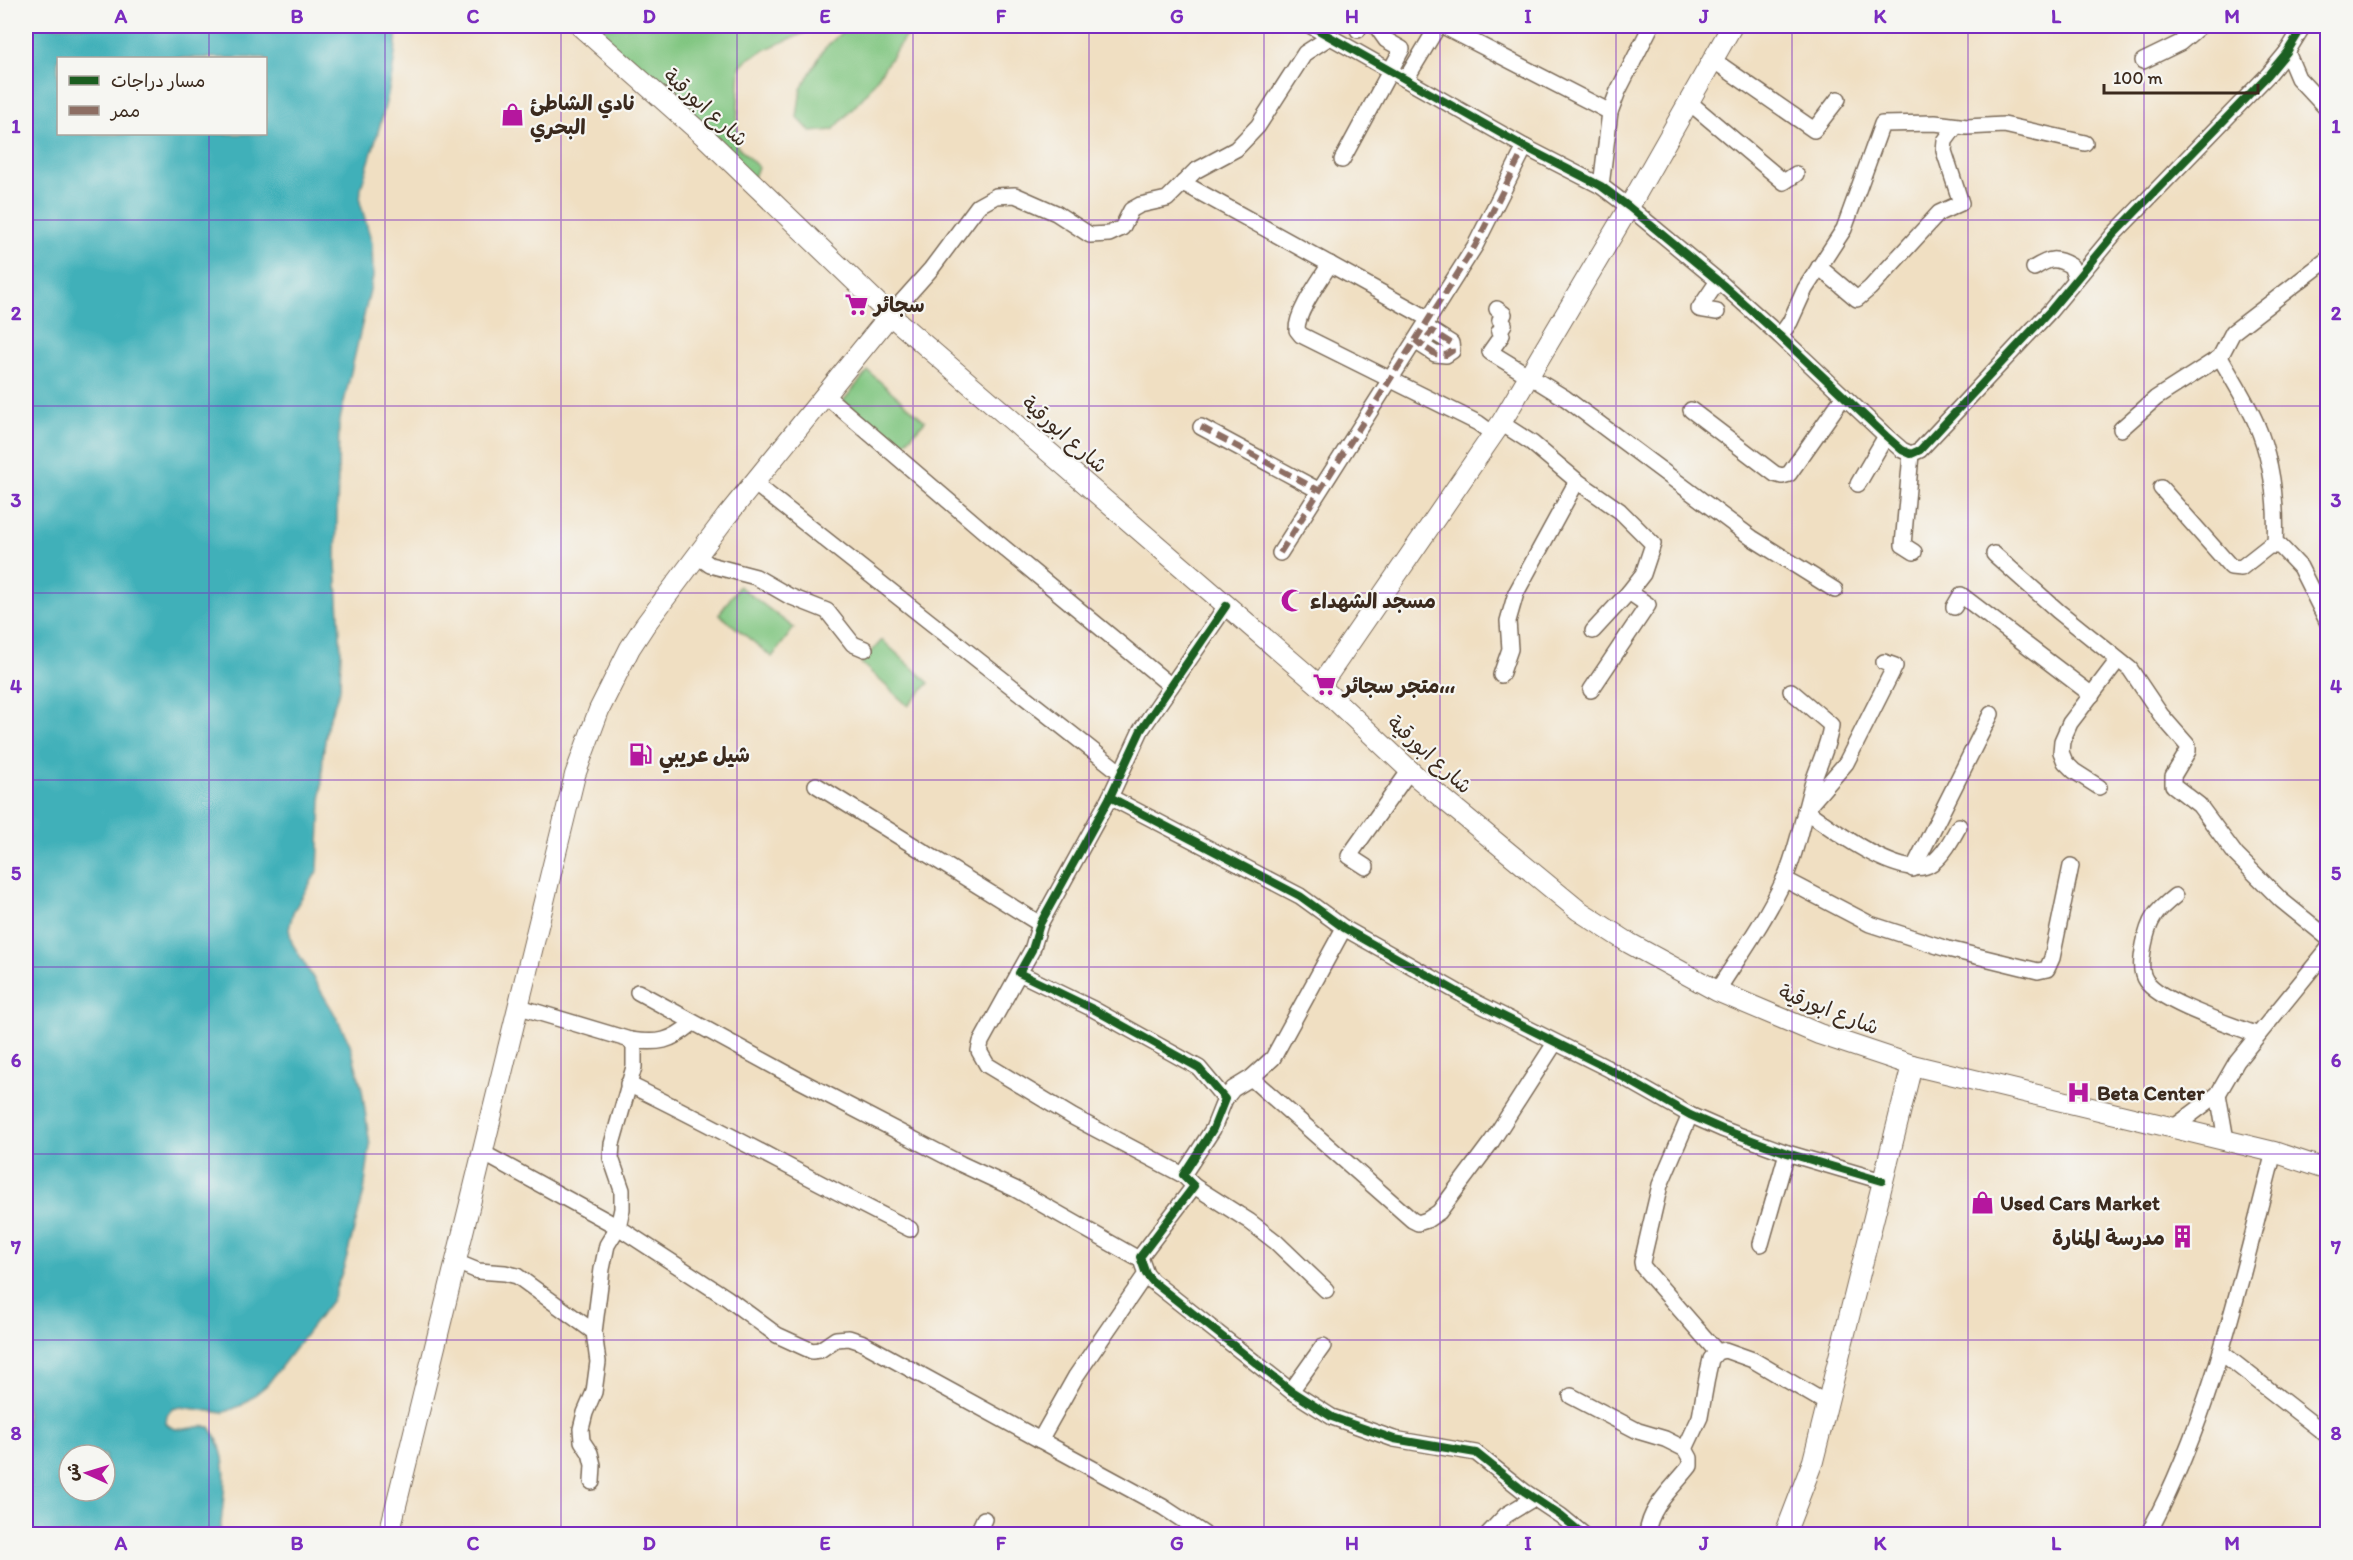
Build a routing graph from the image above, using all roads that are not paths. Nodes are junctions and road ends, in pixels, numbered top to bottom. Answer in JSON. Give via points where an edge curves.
{"nodes":[{"id":1,"x":580,"y":26,"type":"edge"},
{"id":2,"x":1311,"y":26,"type":"edge"},
{"id":3,"x":1376,"y":26,"type":"edge"},
{"id":4,"x":1438,"y":26,"type":"edge"},
{"id":5,"x":1443,"y":26,"type":"edge"},
{"id":6,"x":1651,"y":26,"type":"edge"},
{"id":7,"x":1732,"y":26,"type":"edge"},
{"id":8,"x":2200,"y":26,"type":"edge"},
{"id":9,"x":2303,"y":26,"type":"edge"},
{"id":10,"x":1330,"y":37,"type":"junction"},
{"id":11,"x":2287,"y":52,"type":"junction"},
{"id":12,"x":1713,"y":60,"type":"junction"},
{"id":13,"x":2143,"y":61,"type":"dead end"},
{"id":14,"x":1390,"y":71,"type":"junction"},
{"id":15,"x":1406,"y":79,"type":"junction"},
{"id":16,"x":1838,"y":99,"type":"dead end"},
{"id":17,"x":1689,"y":102,"type":"junction"},
{"id":18,"x":2328,"y":110,"type":"edge"},
{"id":19,"x":1610,"y":112,"type":"junction"},
{"id":20,"x":1956,"y":126,"type":"junction"},
{"id":21,"x":2085,"y":144,"type":"dead end"},
{"id":22,"x":1525,"y":147,"type":"junction"},
{"id":23,"x":1342,"y":160,"type":"dead end"},
{"id":24,"x":1796,"y":174,"type":"dead end"},
{"id":25,"x":1183,"y":183,"type":"junction"},
{"id":26,"x":1601,"y":186,"type":"junction"},
{"id":27,"x":1629,"y":207,"type":"junction"},
{"id":28,"x":2328,"y":259,"type":"edge"},
{"id":29,"x":1330,"y":264,"type":"junction"},
{"id":30,"x":1819,"y":267,"type":"junction"},
{"id":31,"x":2034,"y":268,"type":"dead end"},
{"id":32,"x":2076,"y":279,"type":"junction"},
{"id":33,"x":1718,"y":281,"type":"junction"},
{"id":34,"x":1497,"y":309,"type":"dead end"},
{"id":35,"x":1717,"y":312,"type":"dead end"},
{"id":36,"x":890,"y":315,"type":"junction"},
{"id":37,"x":1429,"y":319,"type":"junction"},
{"id":38,"x":1780,"y":336,"type":"junction"},
{"id":39,"x":2220,"y":357,"type":"junction"},
{"id":40,"x":1528,"y":376,"type":"junction"},
{"id":41,"x":1390,"y":378,"type":"junction"},
{"id":42,"x":825,"y":395,"type":"junction"},
{"id":43,"x":1844,"y":396,"type":"junction"},
{"id":44,"x":1691,"y":410,"type":"dead end"},
{"id":45,"x":1201,"y":427,"type":"dead end"},
{"id":46,"x":1497,"y":429,"type":"junction"},
{"id":47,"x":2121,"y":429,"type":"dead end"},
{"id":48,"x":1886,"y":436,"type":"junction"},
{"id":49,"x":1911,"y":453,"type":"junction"},
{"id":50,"x":1577,"y":481,"type":"junction"},
{"id":51,"x":753,"y":483,"type":"junction"},
{"id":52,"x":1858,"y":484,"type":"dead end"},
{"id":53,"x":2161,"y":488,"type":"dead end"},
{"id":54,"x":1318,"y":490,"type":"junction"},
{"id":55,"x":2275,"y":545,"type":"junction"},
{"id":56,"x":1914,"y":552,"type":"dead end"},
{"id":57,"x":1280,"y":553,"type":"dead end"},
{"id":58,"x":1994,"y":554,"type":"dead end"},
{"id":59,"x":696,"y":555,"type":"junction"},
{"id":60,"x":1835,"y":590,"type":"dead end"},
{"id":61,"x":1629,"y":592,"type":"junction"},
{"id":62,"x":1226,"y":606,"type":"junction"},
{"id":63,"x":1954,"y":607,"type":"dead end"},
{"id":64,"x":2327,"y":620,"type":"edge"},
{"id":65,"x":1593,"y":632,"type":"dead end"},
{"id":66,"x":865,"y":649,"type":"dead end"},
{"id":67,"x":2118,"y":660,"type":"junction"},
{"id":68,"x":1884,"y":662,"type":"dead end"},
{"id":69,"x":1501,"y":675,"type":"dead end"},
{"id":70,"x":1171,"y":686,"type":"junction"},
{"id":71,"x":1320,"y":686,"type":"junction"},
{"id":72,"x":1591,"y":690,"type":"dead end"},
{"id":73,"x":1791,"y":691,"type":"dead end"},
{"id":74,"x":2092,"y":695,"type":"junction"},
{"id":75,"x":1991,"y":714,"type":"dead end"},
{"id":76,"x":1410,"y":770,"type":"junction"},
{"id":77,"x":1121,"y":773,"type":"junction"},
{"id":78,"x":816,"y":785,"type":"dead end"},
{"id":79,"x":2099,"y":786,"type":"dead end"},
{"id":80,"x":1110,"y":797,"type":"junction"},
{"id":81,"x":1805,"y":810,"type":"junction"},
{"id":82,"x":1959,"y":826,"type":"dead end"},
{"id":83,"x":2071,"y":866,"type":"dead end"},
{"id":84,"x":1366,"y":867,"type":"dead end"},
{"id":85,"x":1913,"y":868,"type":"junction"},
{"id":86,"x":1784,"y":879,"type":"junction"},
{"id":87,"x":2175,"y":896,"type":"dead end"},
{"id":88,"x":1040,"y":924,"type":"junction"},
{"id":89,"x":1344,"y":928,"type":"junction"},
{"id":90,"x":2328,"y":938,"type":"edge"},
{"id":91,"x":2328,"y":949,"type":"edge"},
{"id":92,"x":1019,"y":973,"type":"junction"},
{"id":93,"x":1717,"y":991,"type":"junction"},
{"id":94,"x":638,"y":992,"type":"dead end"},
{"id":95,"x":520,"y":1007,"type":"junction"},
{"id":96,"x":693,"y":1023,"type":"junction"},
{"id":97,"x":2258,"y":1035,"type":"junction"},
{"id":98,"x":630,"y":1040,"type":"junction"},
{"id":99,"x":1555,"y":1043,"type":"junction"},
{"id":100,"x":1912,"y":1065,"type":"junction"},
{"id":101,"x":1251,"y":1078,"type":"junction"},
{"id":102,"x":628,"y":1084,"type":"junction"},
{"id":103,"x":2218,"y":1094,"type":"junction"},
{"id":104,"x":1225,"y":1099,"type":"junction"},
{"id":105,"x":1690,"y":1114,"type":"junction"},
{"id":106,"x":2173,"y":1128,"type":"junction"},
{"id":107,"x":2226,"y":1140,"type":"junction"},
{"id":108,"x":2274,"y":1152,"type":"junction"},
{"id":109,"x":483,"y":1153,"type":"junction"},
{"id":110,"x":1787,"y":1153,"type":"junction"},
{"id":111,"x":2328,"y":1170,"type":"edge"},
{"id":112,"x":1188,"y":1180,"type":"junction"},
{"id":113,"x":1882,"y":1181,"type":"junction"},
{"id":114,"x":618,"y":1227,"type":"junction"},
{"id":115,"x":910,"y":1229,"type":"dead end"},
{"id":116,"x":1761,"y":1244,"type":"dead end"},
{"id":117,"x":1140,"y":1257,"type":"junction"},
{"id":118,"x":456,"y":1262,"type":"junction"},
{"id":119,"x":1146,"y":1274,"type":"junction"},
{"id":120,"x":1326,"y":1290,"type":"dead end"},
{"id":121,"x":594,"y":1332,"type":"junction"},
{"id":122,"x":1323,"y":1346,"type":"dead end"},
{"id":123,"x":1717,"y":1352,"type":"junction"},
{"id":124,"x":2222,"y":1353,"type":"junction"},
{"id":125,"x":1291,"y":1391,"type":"junction"},
{"id":126,"x":1571,"y":1396,"type":"dead end"},
{"id":127,"x":1828,"y":1404,"type":"junction"},
{"id":128,"x":2328,"y":1436,"type":"edge"},
{"id":129,"x":1040,"y":1440,"type":"junction"},
{"id":130,"x":1685,"y":1449,"type":"junction"},
{"id":131,"x":592,"y":1482,"type":"dead end"},
{"id":132,"x":1534,"y":1498,"type":"junction"},
{"id":133,"x":984,"y":1519,"type":"dead end"},
{"id":134,"x":2153,"y":1532,"type":"edge"},
{"id":135,"x":389,"y":1534,"type":"edge"},
{"id":136,"x":977,"y":1534,"type":"edge"},
{"id":137,"x":1204,"y":1534,"type":"edge"},
{"id":138,"x":1488,"y":1534,"type":"edge"},
{"id":139,"x":1583,"y":1534,"type":"edge"},
{"id":140,"x":1647,"y":1534,"type":"edge"},
{"id":141,"x":1785,"y":1534,"type":"edge"}],
"edges":[{"from":1,"to":36,"type":"main road","name":"شارع ابورقية","via":[[704,136]]},
{"from":2,"to":10,"type":"street"},
{"from":3,"to":14,"type":"street","via":[[1386,40],[1402,49]]},
{"from":4,"to":15,"type":"street"},
{"from":5,"to":19,"type":"street"},
{"from":6,"to":19,"type":"street"},
{"from":7,"to":12,"type":"main road"},
{"from":8,"to":13,"type":"street","via":[[2180,43]]},
{"from":9,"to":11,"type":"street"},
{"from":10,"to":14,"type":"street"},
{"from":10,"to":25,"type":"street","via":[[1305,53],[1258,126],[1236,149],[1195,171]]},
{"from":11,"to":18,"type":"street","via":[[2298,78]]},
{"from":11,"to":32,"type":"street"},
{"from":12,"to":16,"type":"street","via":[[1814,130]]},
{"from":12,"to":17,"type":"main road"},
{"from":14,"to":15,"type":"street"},
{"from":14,"to":23,"type":"street"},
{"from":15,"to":22,"type":"street"},
{"from":17,"to":24,"type":"street","via":[[1784,182]]},
{"from":17,"to":27,"type":"main road"},
{"from":19,"to":26,"type":"street"},
{"from":20,"to":21,"type":"street","via":[[2004,125]]},
{"from":20,"to":30,"type":"street","via":[[1882,124],[1844,229]]},
{"from":20,"to":30,"type":"street","via":[[1945,141],[1944,151],[1960,203],[1939,213],[1857,298]]},
{"from":22,"to":26,"type":"street"},
{"from":22,"to":37,"type":"street","via":[[1475,246]]},
{"from":25,"to":29,"type":"street"},
{"from":25,"to":36,"type":"street","via":[[1167,199],[1131,210],[1122,228],[1109,234],[1090,235],[1056,213],[1015,195],[996,196],[978,206]]},
{"from":26,"to":27,"type":"street"},
{"from":27,"to":33,"type":"street"},
{"from":27,"to":40,"type":"main road"},
{"from":28,"to":39,"type":"street","via":[[2233,332]]},
{"from":29,"to":37,"type":"street"},
{"from":29,"to":41,"type":"street","via":[[1296,324],[1297,330]]},
{"from":30,"to":38,"type":"street"},
{"from":31,"to":32,"type":"street","via":[[2047,260],[2061,261],[2071,266]]},
{"from":32,"to":49,"type":"street","via":[[1920,450]]},
{"from":33,"to":35,"type":"street","via":[[1699,309]]},
{"from":33,"to":38,"type":"street"},
{"from":34,"to":40,"type":"street","via":[[1504,314],[1500,320],[1504,324],[1499,332],[1502,335],[1490,352]]},
{"from":36,"to":42,"type":"main road"},
{"from":36,"to":62,"type":"main road","name":"شارع ابورقية"},
{"from":37,"to":41,"type":"street","via":[[1418,342]]},
{"from":38,"to":43,"type":"street"},
{"from":39,"to":47,"type":"street","via":[[2156,398]]},
{"from":39,"to":55,"type":"street","via":[[2256,423],[2274,481]]},
{"from":40,"to":46,"type":"main road"},
{"from":40,"to":60,"type":"street","via":[[1575,405],[1752,538]]},
{"from":41,"to":46,"type":"street"},
{"from":41,"to":54,"type":"street"},
{"from":42,"to":51,"type":"main road"},
{"from":42,"to":70,"type":"street"},
{"from":43,"to":44,"type":"street","via":[[1789,474],[1782,476]]},
{"from":43,"to":48,"type":"street"},
{"from":45,"to":54,"type":"street"},
{"from":46,"to":50,"type":"street","via":[[1532,443]]},
{"from":46,"to":71,"type":"main road"},
{"from":48,"to":49,"type":"street"},
{"from":48,"to":52,"type":"street"},
{"from":49,"to":56,"type":"street","via":[[1903,545]]},
{"from":50,"to":61,"type":"street","via":[[1620,511],[1653,544],[1643,574]]},
{"from":50,"to":69,"type":"street","via":[[1516,593],[1508,621],[1510,648]]},
{"from":51,"to":59,"type":"main road"},
{"from":51,"to":77,"type":"street"},
{"from":53,"to":55,"type":"street","via":[[2231,567],[2241,568]]},
{"from":54,"to":57,"type":"street"},
{"from":55,"to":64,"type":"street","via":[[2300,567]]},
{"from":58,"to":67,"type":"street"},
{"from":59,"to":66,"type":"street","via":[[710,565],[756,577],[827,611],[853,644]]},
{"from":59,"to":95,"type":"main road","via":[[630,648],[588,737],[575,775]]},
{"from":61,"to":65,"type":"street"},
{"from":61,"to":72,"type":"street","via":[[1648,605]]},
{"from":62,"to":70,"type":"street"},
{"from":62,"to":71,"type":"main road","name":"شارع ابورقية"},
{"from":63,"to":74,"type":"street","via":[[1961,596]]},
{"from":67,"to":74,"type":"street"},
{"from":67,"to":90,"type":"street","via":[[2130,669],[2188,746],[2171,781],[2173,785],[2199,805],[2243,862],[2281,900]]},
{"from":68,"to":81,"type":"street","via":[[1896,666],[1845,763]]},
{"from":70,"to":77,"type":"street","via":[[1141,730]]},
{"from":71,"to":76,"type":"main road","name":"شارع ابورقية"},
{"from":73,"to":81,"type":"street","via":[[1831,725]]},
{"from":74,"to":79,"type":"street","via":[[2065,731],[2061,752],[2074,771]]},
{"from":75,"to":85,"type":"street"},
{"from":76,"to":84,"type":"street","via":[[1349,856]]},
{"from":76,"to":93,"type":"main road","name":"شارع ابورقية","via":[[1578,910]]},
{"from":77,"to":80,"type":"street"},
{"from":78,"to":88,"type":"street"},
{"from":80,"to":88,"type":"street"},
{"from":80,"to":89,"type":"street","via":[[1300,896]]},
{"from":81,"to":85,"type":"street","via":[[1838,835],[1899,866]]},
{"from":81,"to":86,"type":"street"},
{"from":82,"to":85,"type":"street","via":[[1931,865]]},
{"from":83,"to":86,"type":"street","via":[[2052,958],[2047,969],[2038,971],[1944,948],[1870,924]]},
{"from":86,"to":93,"type":"street"},
{"from":87,"to":97,"type":"street","via":[[2158,909],[2148,925],[2142,971],[2146,981],[2199,1013]]},
{"from":88,"to":92,"type":"street"},
{"from":89,"to":99,"type":"street"},
{"from":89,"to":101,"type":"street","via":[[1273,1058]]},
{"from":91,"to":97,"type":"street"},
{"from":92,"to":104,"type":"street","via":[[1199,1068]]},
{"from":92,"to":112,"type":"street","via":[[981,1042],[981,1058],[1073,1117]]},
{"from":93,"to":100,"type":"main road","name":"شارع ابورقية","via":[[1819,1034]]},
{"from":94,"to":96,"type":"street"},
{"from":95,"to":98,"type":"street"},
{"from":95,"to":109,"type":"main road"},
{"from":96,"to":98,"type":"street","via":[[676,1036],[653,1043]]},
{"from":96,"to":117,"type":"street"},
{"from":97,"to":103,"type":"street"},
{"from":98,"to":102,"type":"street","via":[[634,1058]]},
{"from":99,"to":101,"type":"street","via":[[1492,1141],[1439,1212],[1418,1223]]},
{"from":99,"to":105,"type":"street"},
{"from":100,"to":106,"type":"main road","name":"شارع ابورقية"},
{"from":100,"to":113,"type":"main road"},
{"from":101,"to":104,"type":"street"},
{"from":102,"to":114,"type":"street","via":[[611,1158],[622,1190]]},
{"from":102,"to":115,"type":"street"},
{"from":103,"to":106,"type":"street"},
{"from":103,"to":107,"type":"street"},
{"from":104,"to":112,"type":"street"},
{"from":105,"to":110,"type":"street"},
{"from":105,"to":123,"type":"street","via":[[1660,1185],[1642,1262]]},
{"from":106,"to":107,"type":"main road","name":"شارع ابورقية"},
{"from":107,"to":108,"type":"main road","name":"شارع ابورقية"},
{"from":108,"to":111,"type":"main road","name":"شارع ابورقية"},
{"from":108,"to":124,"type":"street"},
{"from":109,"to":114,"type":"street"},
{"from":109,"to":118,"type":"main road"},
{"from":110,"to":113,"type":"street"},
{"from":110,"to":116,"type":"street"},
{"from":112,"to":117,"type":"street"},
{"from":112,"to":120,"type":"street","via":[[1276,1242]]},
{"from":113,"to":127,"type":"main road"},
{"from":114,"to":121,"type":"street","via":[[602,1269]]},
{"from":114,"to":129,"type":"street","via":[[728,1298],[777,1335],[812,1351],[836,1339],[861,1342]]},
{"from":117,"to":119,"type":"street"},
{"from":118,"to":121,"type":"street","via":[[478,1271],[517,1276]]},
{"from":118,"to":135,"type":"main road"},
{"from":119,"to":125,"type":"street"},
{"from":119,"to":129,"type":"street","via":[[1076,1376]]},
{"from":121,"to":131,"type":"street","via":[[598,1362],[594,1392],[581,1429],[593,1465]]},
{"from":122,"to":125,"type":"street"},
{"from":123,"to":127,"type":"street","via":[[1725,1350],[1753,1360]]},
{"from":123,"to":130,"type":"street","via":[[1711,1359],[1700,1417]]},
{"from":124,"to":128,"type":"street"},
{"from":124,"to":134,"type":"street","via":[[2194,1437]]},
{"from":125,"to":132,"type":"street","via":[[1332,1417],[1359,1428],[1394,1439],[1476,1453]]},
{"from":126,"to":130,"type":"street"},
{"from":127,"to":141,"type":"main road","via":[[1813,1461]]},
{"from":129,"to":137,"type":"street","via":[[1163,1507]]},
{"from":130,"to":140,"type":"street","via":[[1690,1466],[1654,1509]]},
{"from":132,"to":138,"type":"street","via":[[1511,1511]]},
{"from":132,"to":139,"type":"street"},
{"from":133,"to":136,"type":"street"}]}
